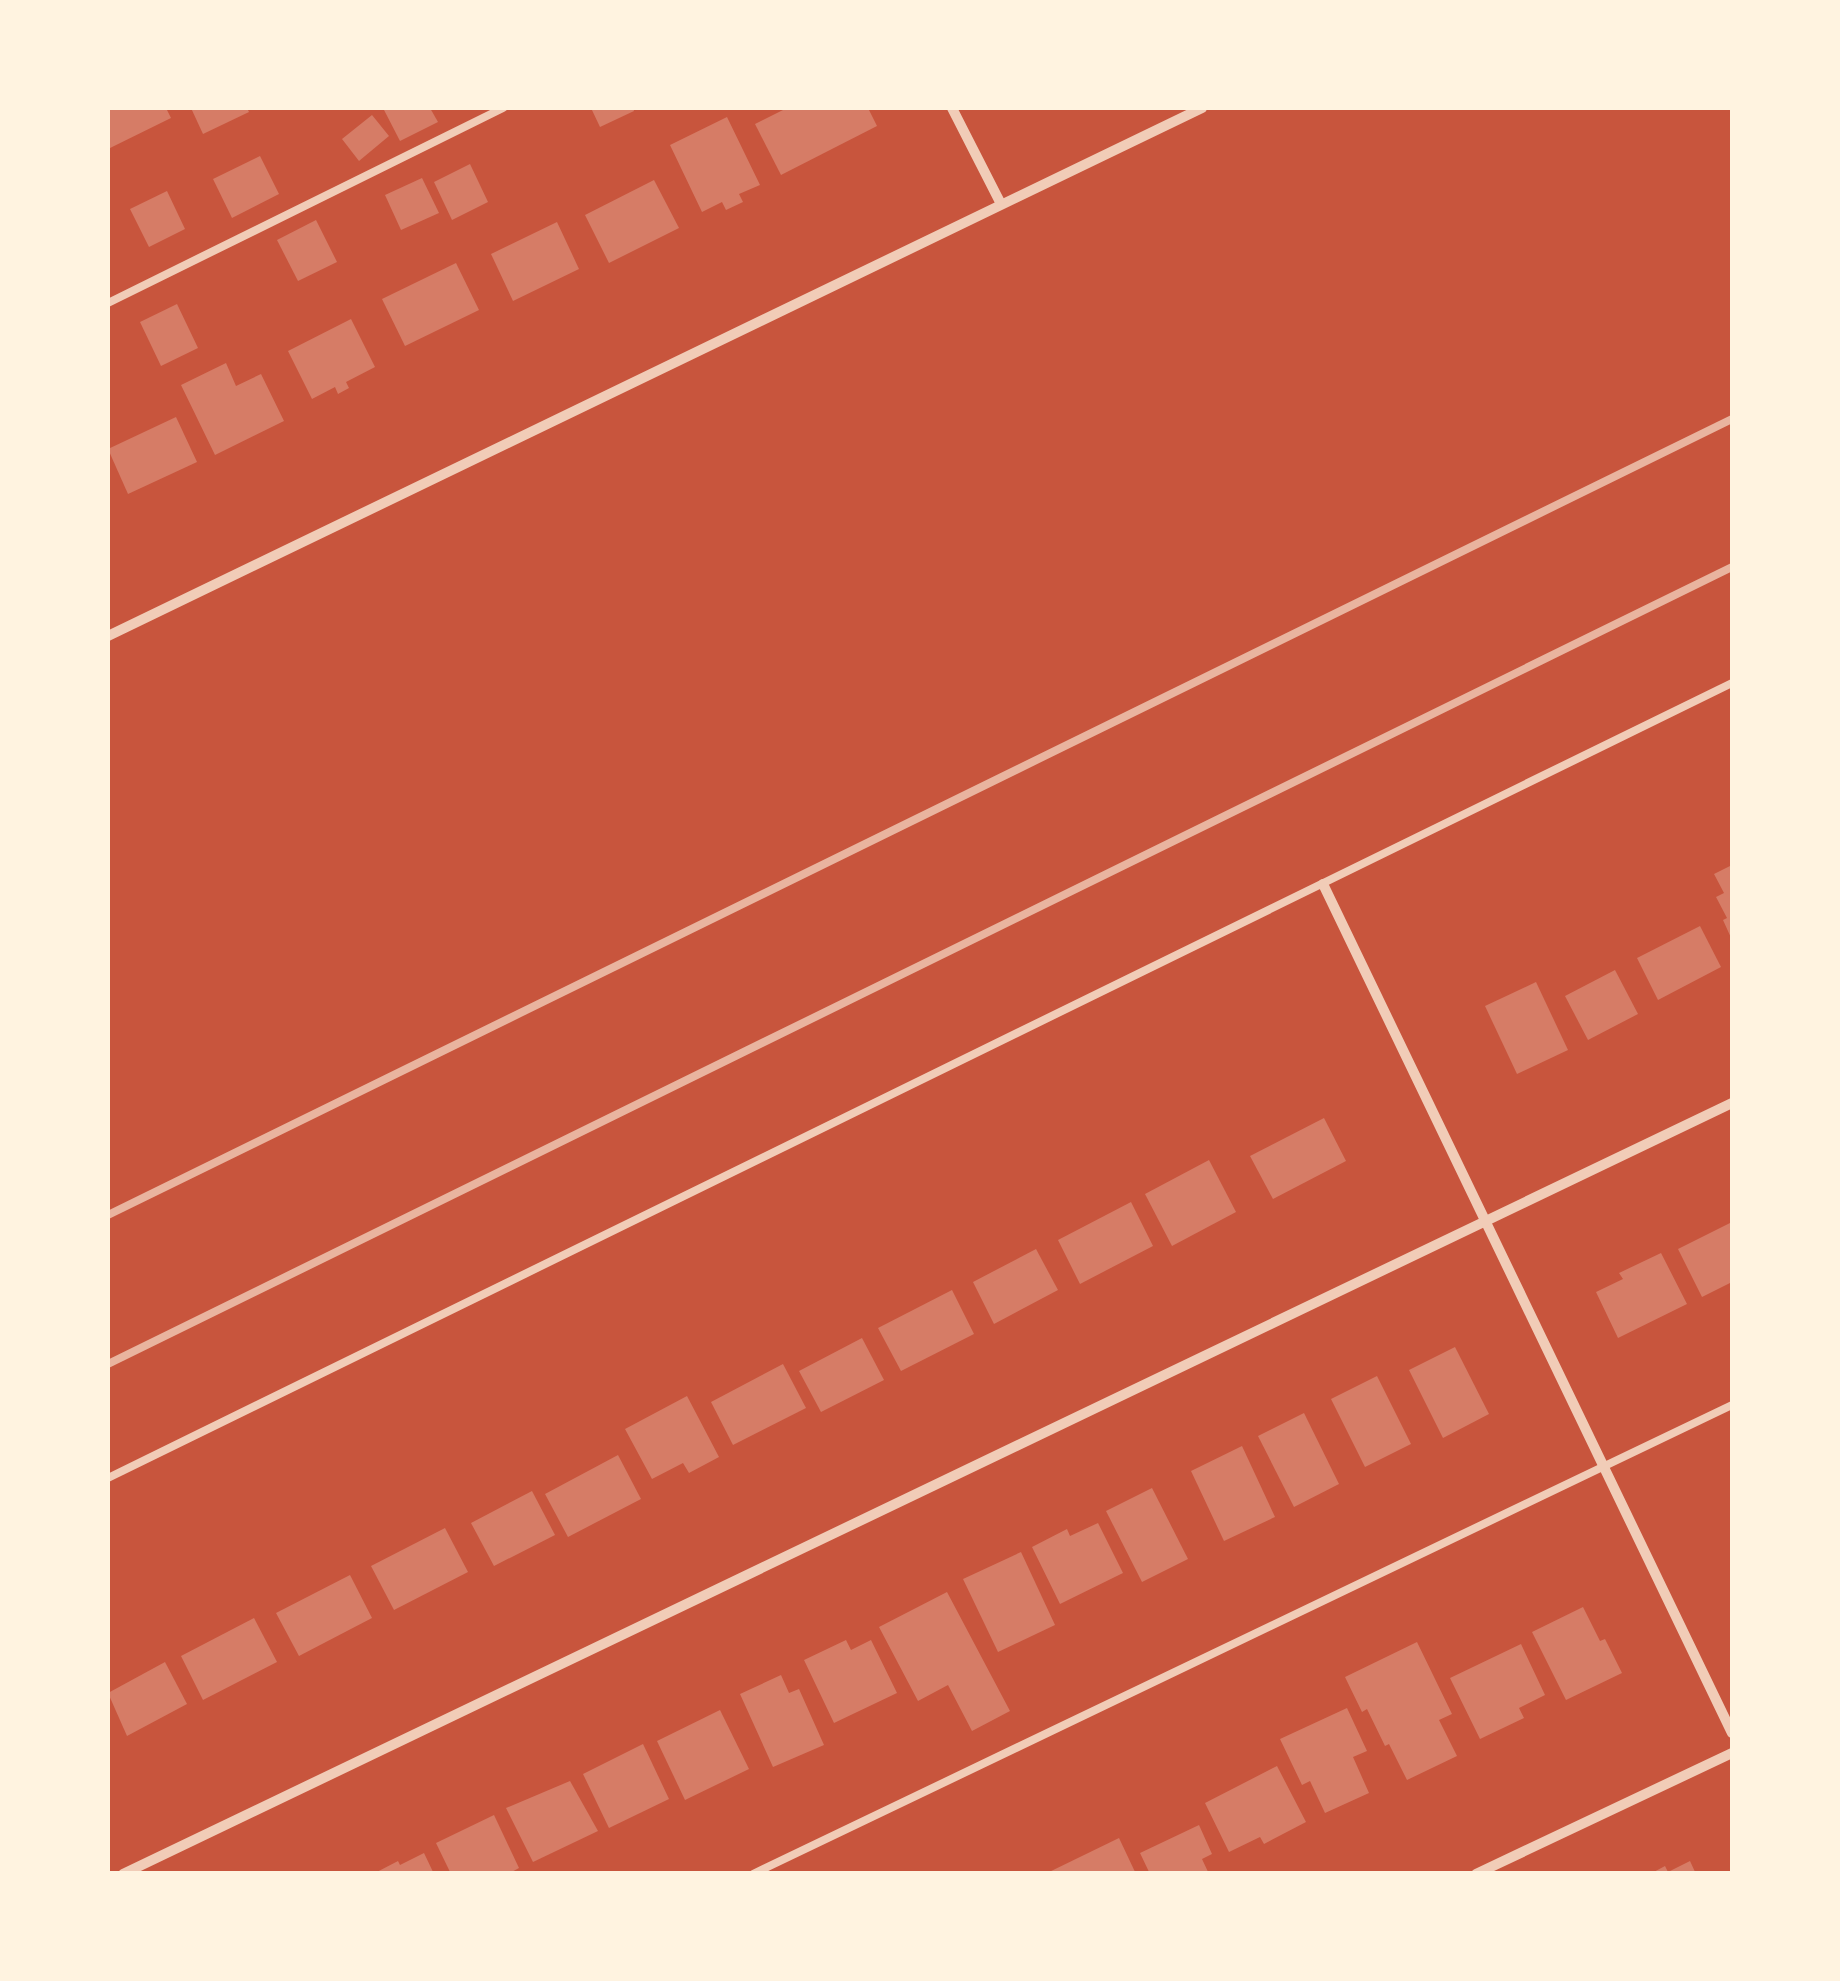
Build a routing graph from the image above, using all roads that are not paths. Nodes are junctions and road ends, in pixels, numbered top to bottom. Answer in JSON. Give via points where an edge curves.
{"nodes":[{"id":1,"x":504,"y":108,"type":"edge"},
{"id":2,"x":952,"y":108,"type":"edge"},
{"id":3,"x":1202,"y":108,"type":"edge"},
{"id":4,"x":1001,"y":204,"type":"junction"},
{"id":5,"x":108,"y":302,"type":"edge"},
{"id":6,"x":108,"y":636,"type":"edge"},
{"id":7,"x":1732,"y":683,"type":"edge"},
{"id":8,"x":1323,"y":884,"type":"junction"},
{"id":9,"x":1732,"y":1103,"type":"edge"},
{"id":10,"x":1484,"y":1222,"type":"junction"},
{"id":11,"x":1732,"y":1405,"type":"edge"},
{"id":12,"x":1603,"y":1467,"type":"junction"},
{"id":13,"x":108,"y":1478,"type":"edge"},
{"id":14,"x":1732,"y":1733,"type":"edge"},
{"id":15,"x":1732,"y":1753,"type":"edge"},
{"id":16,"x":1493,"y":1870,"type":"edge"},
{"id":17,"x":123,"y":1874,"type":"edge"},
{"id":18,"x":752,"y":1874,"type":"edge"},
{"id":19,"x":1476,"y":1874,"type":"edge"}],
"edges":[{"from":1,"to":5,"type":"lane"},
{"from":2,"to":4,"type":"street"},
{"from":3,"to":4,"type":"street"},
{"from":4,"to":6,"type":"street"},
{"from":7,"to":8,"type":"lane"},
{"from":8,"to":10,"type":"street"},
{"from":8,"to":13,"type":"lane"},
{"from":9,"to":10,"type":"street"},
{"from":10,"to":12,"type":"street"},
{"from":10,"to":17,"type":"street"},
{"from":11,"to":12,"type":"lane"},
{"from":12,"to":14,"type":"street"},
{"from":12,"to":18,"type":"lane"},
{"from":15,"to":16,"type":"street"},
{"from":16,"to":19,"type":"street"}]}
